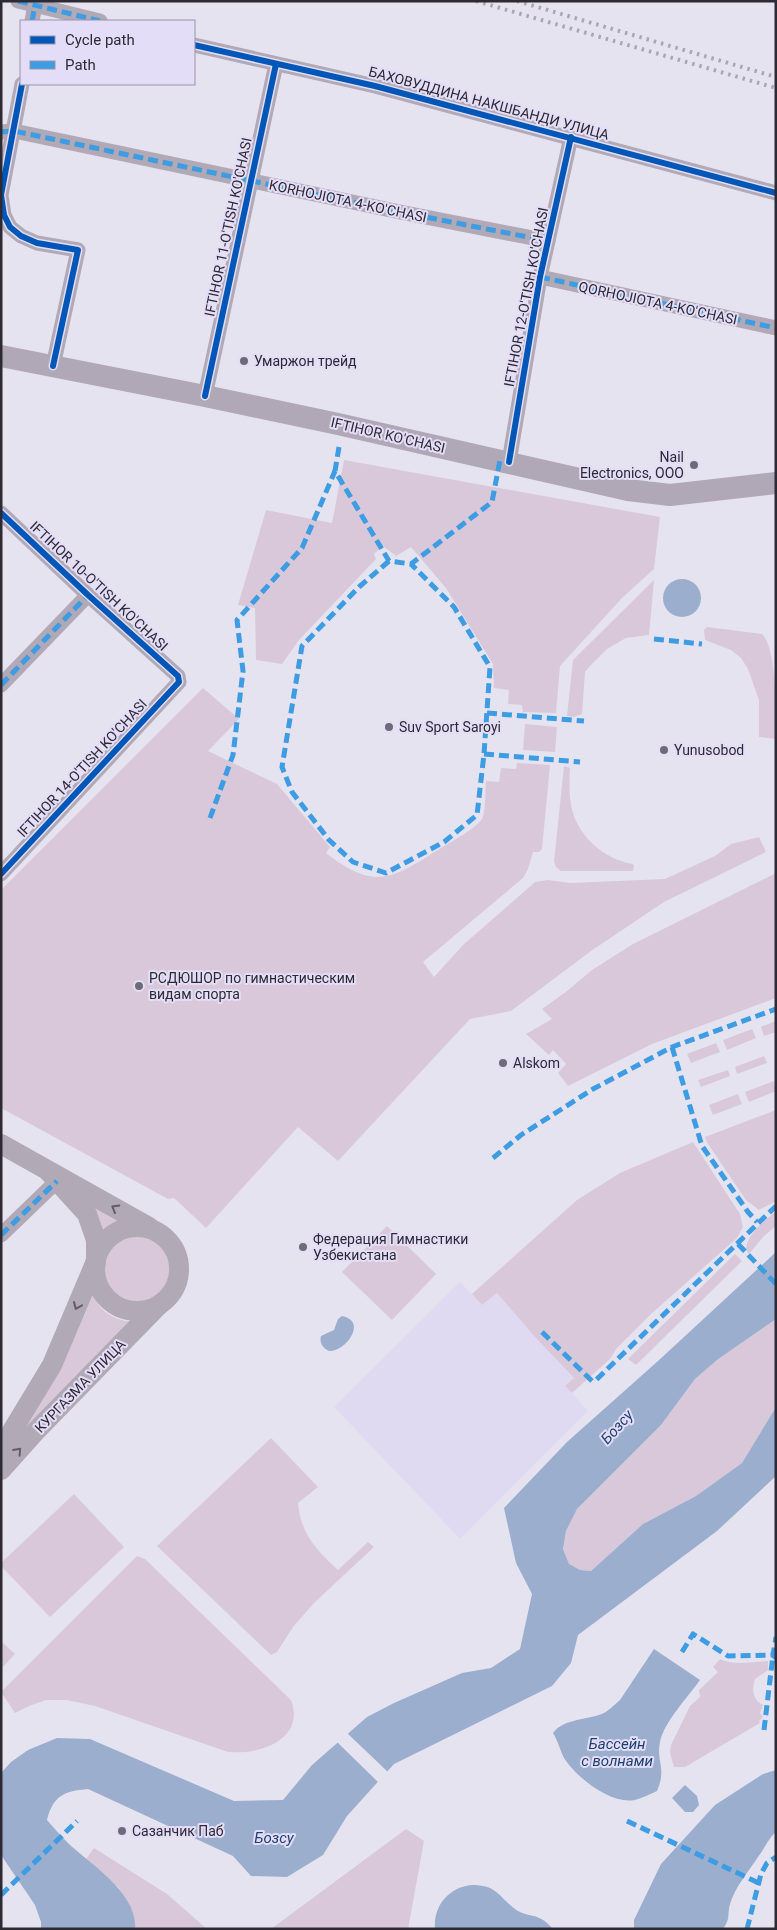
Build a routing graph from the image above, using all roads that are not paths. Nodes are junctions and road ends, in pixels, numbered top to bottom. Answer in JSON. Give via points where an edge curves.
{"nodes":[{"id":1,"x":18,"y":1,"type":"edge"},
{"id":2,"x":33,"y":3,"type":"edge"},
{"id":3,"x":32,"y":20,"type":"edge"},
{"id":4,"x":96,"y":20,"type":"edge"},
{"id":5,"x":195,"y":45,"type":"edge"},
{"id":6,"x":276,"y":64,"type":"junction"},
{"id":7,"x":22,"y":85,"type":"edge"},
{"id":8,"x":8,"y":131,"type":"edge"},
{"id":9,"x":571,"y":137,"type":"junction"},
{"id":10,"x":251,"y":180,"type":"junction"},
{"id":11,"x":776,"y":193,"type":"edge"},
{"id":12,"x":548,"y":241,"type":"junction"},
{"id":13,"x":540,"y":277,"type":"junction"},
{"id":14,"x":776,"y":328,"type":"edge"},
{"id":15,"x":1,"y":356,"type":"edge"},
{"id":16,"x":53,"y":366,"type":"junction"},
{"id":17,"x":205,"y":396,"type":"junction"},
{"id":18,"x":509,"y":462,"type":"junction"},
{"id":19,"x":776,"y":483,"type":"edge"},
{"id":20,"x":1,"y":513,"type":"edge"},
{"id":21,"x":88,"y":595,"type":"junction"},
{"id":22,"x":180,"y":679,"type":"joint"},
{"id":23,"x":1,"y":685,"type":"edge"},
{"id":24,"x":1,"y":874,"type":"edge"},
{"id":25,"x":1,"y":1144,"type":"edge"},
{"id":26,"x":53,"y":1176,"type":"junction"},
{"id":27,"x":158,"y":1232,"type":"junction"},
{"id":28,"x":1,"y":1235,"type":"edge"},
{"id":29,"x":96,"y":1261,"type":"junction"},
{"id":30,"x":161,"y":1303,"type":"junction"},
{"id":31,"x":1,"y":1449,"type":"edge"},
{"id":32,"x":1,"y":1470,"type":"edge"}],
"edges":[{"from":1,"to":2,"type":"street"},
{"from":2,"to":3,"type":"street"},
{"from":2,"to":4,"type":"street"},
{"from":5,"to":6,"type":"street","name":"БАХОВУДДИНА НАКШБАНДИ УЛИЦА"},
{"from":6,"to":9,"type":"street","name":"БАХОВУДДИНА НАКШБАНДИ УЛИЦА"},
{"from":6,"to":10,"type":"street","name":"IFTIHOR 11-O'TISH KO'CHASI"},
{"from":7,"to":8,"type":"street"},
{"from":8,"to":10,"type":"street","name":"KORHOJIOTA 4-KO'CHASI"},
{"from":8,"to":16,"type":"street","via":[[1,195],[4,215],[10,227],[38,243],[78,250]]},
{"from":9,"to":11,"type":"street","name":"БАХОВУДДИНА НАКШБАНДИ УЛИЦА"},
{"from":9,"to":12,"type":"street","name":"IFTIHOR 12-O'TISH KO'CHASI"},
{"from":10,"to":12,"type":"street","name":"KORHOJIOTA 4-KO'CHASI"},
{"from":10,"to":17,"type":"street","name":"IFTIHOR 11-O'TISH KO'CHASI"},
{"from":12,"to":13,"type":"street","name":"IFTIHOR 12-O'TISH KO'CHASI"},
{"from":13,"to":14,"type":"street","name":"QORHOJIOTA 4-KO'CHASI"},
{"from":13,"to":18,"type":"street","name":"IFTIHOR 12-O'TISH KO'CHASI"},
{"from":15,"to":16,"type":"main road","name":"IFTIHOR KO'CHASI"},
{"from":16,"to":17,"type":"main road","name":"IFTIHOR KO'CHASI"},
{"from":17,"to":18,"type":"main road","name":"IFTIHOR KO'CHASI"},
{"from":18,"to":19,"type":"main road","name":"IFTIHOR KO'CHASI","via":[[616,488],[656,494],[696,493]]},
{"from":20,"to":21,"type":"street","name":"IFTIHOR 10-O'TISH KO'CHASI"},
{"from":21,"to":22,"type":"street","name":"IFTIHOR 10-O'TISH KO'CHASI"},
{"from":21,"to":23,"type":"street"},
{"from":22,"to":24,"type":"street","name":"IFTIHOR 14-O'TISH KO'CHASI"},
{"from":25,"to":26,"type":"street"},
{"from":27,"to":26,"type":"street","one_way":true},
{"from":26,"to":28,"type":"street"},
{"from":26,"to":29,"type":"street","via":[[86,1214],[96,1240]]},
{"from":27,"to":29,"type":"street","via":[[139,1227],[120,1231],[108,1238]]},
{"from":27,"to":30,"type":"street","via":[[177,1252],[179,1266],[178,1281]]},
{"from":29,"to":30,"type":"street","via":[[99,1287],[119,1307],[148,1309]]},
{"from":29,"to":31,"type":"street","name":"КУРГАЗМА УЛИЦА","one_way":true,"via":[[52,1365]]},
{"from":32,"to":30,"type":"street","name":"КУРГАЗМА УЛИЦА","one_way":true}]}
